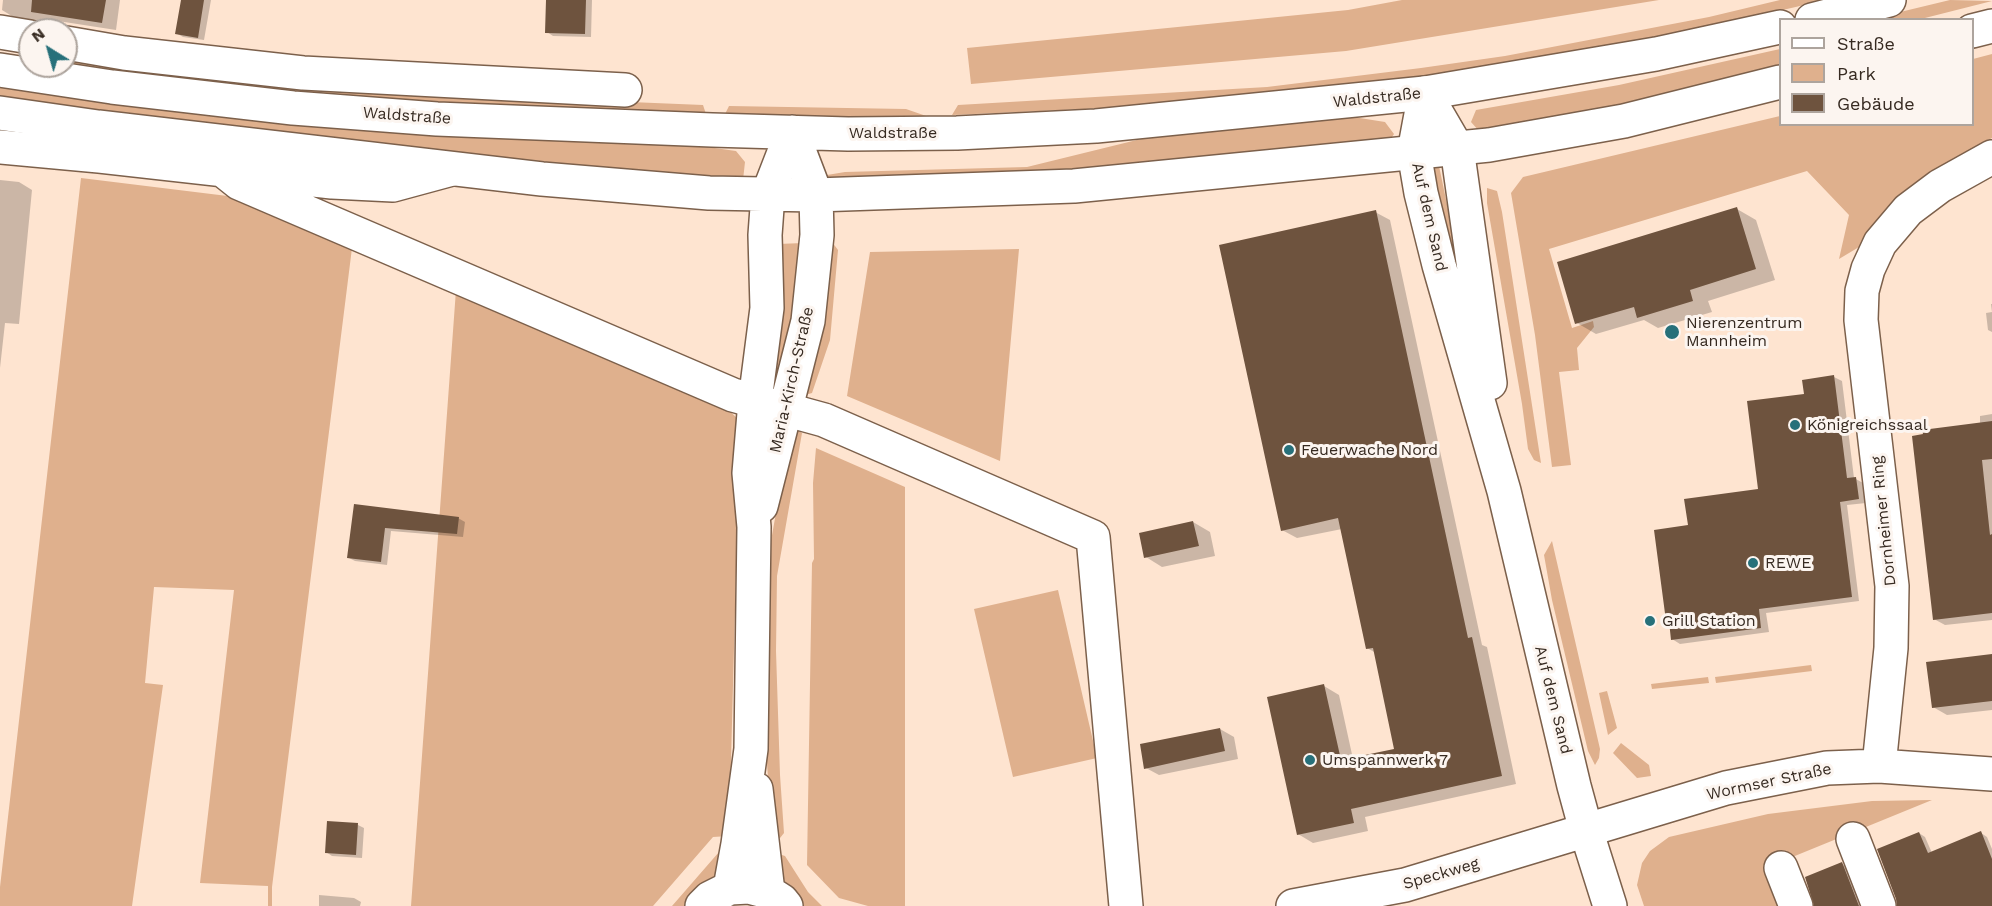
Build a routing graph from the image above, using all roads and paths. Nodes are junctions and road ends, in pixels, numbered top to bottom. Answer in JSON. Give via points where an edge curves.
{"nodes":[{"id":1,"x":1889,"y":0,"type":"edge"},
{"id":2,"x":1820,"y":18,"type":"edge"},
{"id":3,"x":1992,"y":26,"type":"edge"},
{"id":4,"x":1779,"y":27,"type":"edge"},
{"id":5,"x":1974,"y":30,"type":"edge"},
{"id":6,"x":0,"y":32,"type":"edge"},
{"id":7,"x":18,"y":35,"type":"edge"},
{"id":8,"x":78,"y":46,"type":"edge"},
{"id":9,"x":0,"y":70,"type":"edge"},
{"id":10,"x":1779,"y":82,"type":"edge"},
{"id":11,"x":625,"y":90,"type":"dead end"},
{"id":12,"x":1425,"y":93,"type":"junction"},
{"id":13,"x":0,"y":113,"type":"edge"},
{"id":14,"x":792,"y":132,"type":"junction"},
{"id":15,"x":0,"y":147,"type":"edge"},
{"id":16,"x":1457,"y":148,"type":"junction"},
{"id":17,"x":1414,"y":152,"type":"junction"},
{"id":18,"x":1992,"y":158,"type":"edge"},
{"id":19,"x":452,"y":168,"type":"junction"},
{"id":20,"x":224,"y":171,"type":"junction"},
{"id":21,"x":768,"y":194,"type":"junction"},
{"id":22,"x":816,"y":195,"type":"junction"},
{"id":23,"x":755,"y":401,"type":"junction"},
{"id":24,"x":787,"y":409,"type":"junction"},
{"id":25,"x":1504,"y":491,"type":"junction"},
{"id":26,"x":754,"y":528,"type":"junction"},
{"id":27,"x":751,"y":749,"type":"junction"},
{"id":28,"x":1879,"y":766,"type":"junction"},
{"id":29,"x":1992,"y":774,"type":"edge"},
{"id":30,"x":1586,"y":830,"type":"junction"},
{"id":31,"x":1852,"y":839,"type":"dead end"},
{"id":32,"x":1781,"y":868,"type":"dead end"},
{"id":33,"x":730,"y":888,"type":"junction"},
{"id":34,"x":777,"y":899,"type":"edge"},
{"id":35,"x":702,"y":906,"type":"edge"},
{"id":36,"x":1126,"y":906,"type":"edge"},
{"id":37,"x":1300,"y":906,"type":"edge"},
{"id":38,"x":1610,"y":906,"type":"edge"},
{"id":39,"x":1796,"y":906,"type":"edge"},
{"id":40,"x":1879,"y":906,"type":"edge"}],
"edges":[{"from":1,"to":2,"type":"main road"},
{"from":3,"to":5,"type":"main road"},
{"from":4,"to":12,"type":"main road","name":"Waldstraße","via":[[1656,54]]},
{"from":6,"to":7,"type":"main road"},
{"from":8,"to":11,"type":"main road","via":[[303,73]]},
{"from":9,"to":14,"type":"main road","name":"Waldstraße","via":[[293,108],[449,119]]},
{"from":10,"to":16,"type":"main road","via":[[1624,121]]},
{"from":12,"to":14,"type":"main road","name":"Waldstraße","via":[[1096,126],[957,133]]},
{"from":12,"to":16,"type":"main road","name":"Auf dem Sand"},
{"from":12,"to":17,"type":"main road","name":"Auf dem Sand"},
{"from":13,"to":19,"type":"main road"},
{"from":14,"to":21,"type":"main road","name":"Maria-Kirch-Straße"},
{"from":14,"to":22,"type":"main road","name":"Maria-Kirch-Straße"},
{"from":15,"to":20,"type":"main road"},
{"from":16,"to":17,"type":"main road"},
{"from":16,"to":25,"type":"main road","name":"Auf dem Sand"},
{"from":17,"to":22,"type":"main road","via":[[1074,186]]},
{"from":17,"to":25,"type":"main road","name":"Auf dem Sand","via":[[1439,266]]},
{"from":18,"to":28,"type":"main road","name":"Dornheimer Ring","via":[[1940,186],[1908,210],[1880,243],[1862,291],[1862,329],[1892,585],[1891,648]]},
{"from":19,"to":20,"type":"main road","via":[[393,185]]},
{"from":19,"to":21,"type":"main road","via":[[697,192]]},
{"from":20,"to":23,"type":"main road","via":[[239,183]]},
{"from":21,"to":22,"type":"main road"},
{"from":21,"to":23,"type":"main road","name":"Maria-Kirch-Straße","via":[[767,308]]},
{"from":22,"to":24,"type":"main road","name":"Maria-Kirch-Straße","via":[[817,235],[808,321]]},
{"from":23,"to":24,"type":"main road"},
{"from":23,"to":26,"type":"main road","name":"Maria-Kirch-Straße","via":[[749,473]]},
{"from":24,"to":26,"type":"main road","name":"Maria-Kirch-Straße"},
{"from":24,"to":36,"type":"main road","via":[[824,420],[1093,537]]},
{"from":25,"to":30,"type":"main road","name":"Auf dem Sand"},
{"from":26,"to":27,"type":"main road","name":"Maria-Kirch-Straße"},
{"from":27,"to":33,"type":"main road","name":"Maria-Kirch-Straße"},
{"from":27,"to":34,"type":"main road","name":"Maria-Kirch-Straße","via":[[764,845]]},
{"from":28,"to":29,"type":"main road","name":"Wormser Straße"},
{"from":28,"to":30,"type":"main road","name":"Wormser Straße","via":[[1827,768],[1726,788]]},
{"from":30,"to":37,"type":"main road","name":"Speckweg","via":[[1405,885]]},
{"from":30,"to":38,"type":"main road","name":"Auf dem Sand"},
{"from":31,"to":40,"type":"main road"},
{"from":32,"to":39,"type":"main road"},
{"from":33,"to":34,"type":"main road","via":[[749,887]]},
{"from":33,"to":35,"type":"main road"}]}
